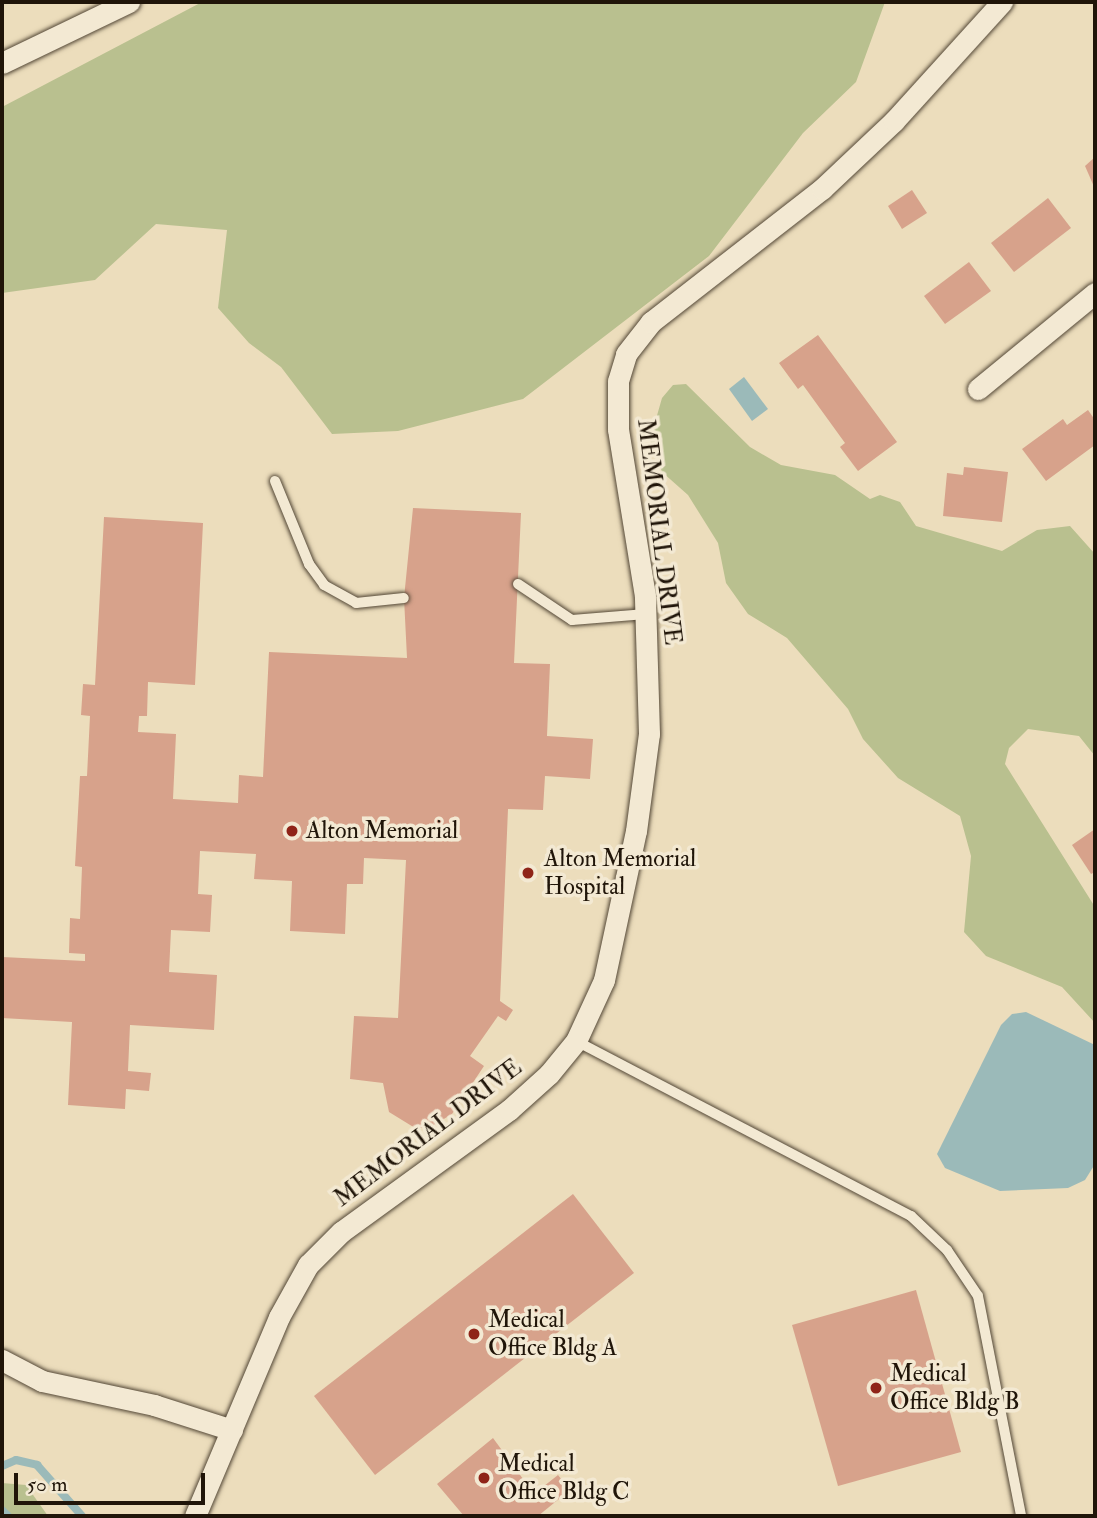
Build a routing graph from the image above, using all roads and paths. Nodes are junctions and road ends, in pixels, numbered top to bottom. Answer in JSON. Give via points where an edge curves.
{"nodes":[{"id":1,"x":129,"y":2,"type":"edge"},
{"id":2,"x":1002,"y":2,"type":"edge"},
{"id":3,"x":2,"y":64,"type":"edge"},
{"id":4,"x":1095,"y":293,"type":"edge"},
{"id":5,"x":978,"y":389,"type":"dead end"},
{"id":6,"x":275,"y":481,"type":"dead end"},
{"id":7,"x":518,"y":584,"type":"dead end"},
{"id":8,"x":404,"y":598,"type":"dead end"},
{"id":9,"x":646,"y":614,"type":"junction"},
{"id":10,"x":576,"y":1041,"type":"junction"},
{"id":11,"x":2,"y":1360,"type":"edge"},
{"id":12,"x":232,"y":1430,"type":"junction"},
{"id":13,"x":195,"y":1516,"type":"edge"},
{"id":14,"x":1021,"y":1516,"type":"edge"}],
"edges":[{"from":1,"to":3,"type":"street"},
{"from":2,"to":9,"type":"street","name":"MEMORIAL DRIVE","via":[[894,121],[822,190],[651,322],[626,354],[618,382],[618,429]]},
{"from":4,"to":5,"type":"street"},
{"from":6,"to":8,"type":"lane","via":[[309,564],[324,585],[356,603]]},
{"from":7,"to":9,"type":"lane","via":[[572,620]]},
{"from":9,"to":10,"type":"street","name":"MEMORIAL DRIVE","via":[[649,734],[636,831],[604,980]]},
{"from":10,"to":12,"type":"street","name":"MEMORIAL DRIVE","via":[[509,1110],[341,1232],[308,1265]]},
{"from":10,"to":14,"type":"lane","via":[[912,1216],[947,1250],[978,1296]]},
{"from":11,"to":12,"type":"street","via":[[42,1381],[154,1405]]},
{"from":12,"to":13,"type":"street","name":"MEMORIAL DRIVE"}]}
